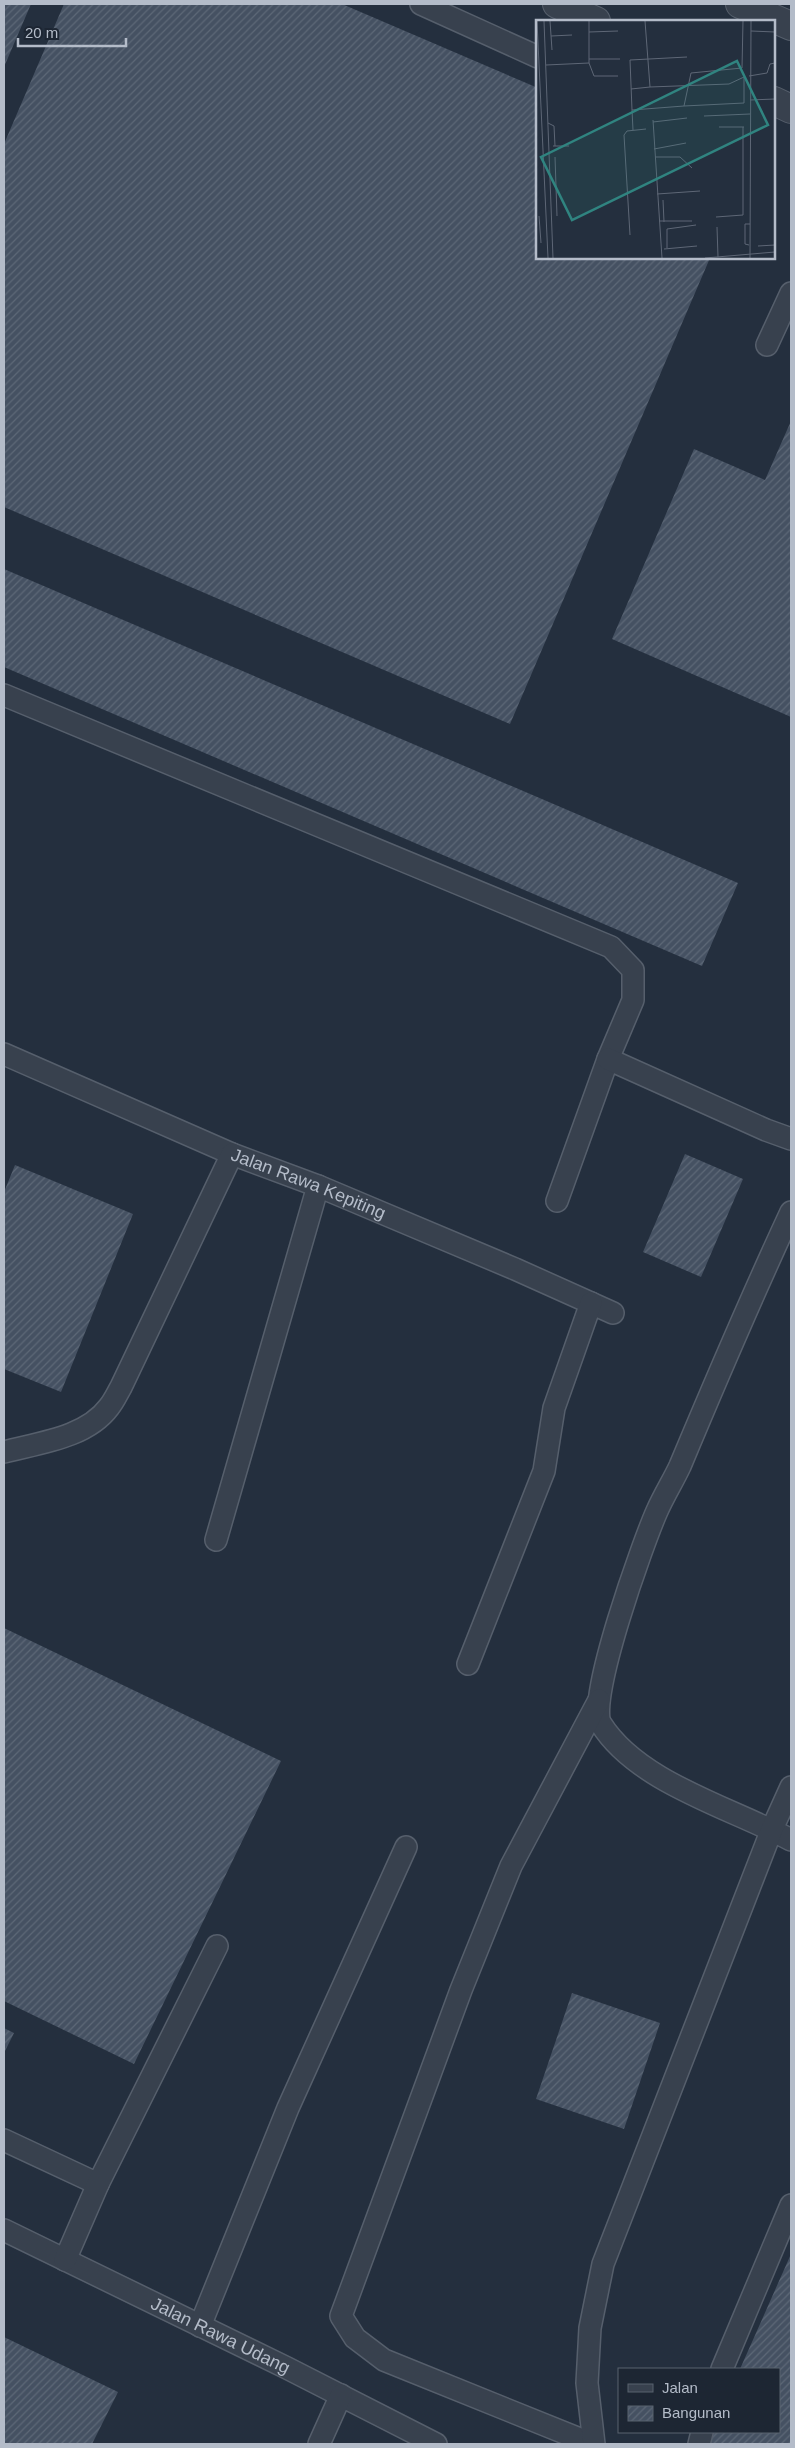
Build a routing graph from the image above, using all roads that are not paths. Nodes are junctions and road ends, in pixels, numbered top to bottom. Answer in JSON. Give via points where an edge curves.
{"nodes":[{"id":1,"x":421,"y":4,"type":"edge"},
{"id":2,"x":557,"y":4,"type":"edge"},
{"id":3,"x":740,"y":4,"type":"edge"},
{"id":4,"x":445,"y":9,"type":"edge"},
{"id":5,"x":594,"y":20,"type":"edge"},
{"id":6,"x":791,"y":26,"type":"edge"},
{"id":7,"x":536,"y":56,"type":"edge"},
{"id":8,"x":775,"y":101,"type":"edge"},
{"id":9,"x":791,"y":109,"type":"edge"},
{"id":10,"x":791,"y":292,"type":"edge"},
{"id":11,"x":767,"y":345,"type":"dead end"},
{"id":12,"x":4,"y":695,"type":"edge"},
{"id":13,"x":4,"y":1054,"type":"edge"},
{"id":14,"x":608,"y":1059,"type":"junction"},
{"id":15,"x":791,"y":1139,"type":"edge"},
{"id":16,"x":232,"y":1154,"type":"junction"},
{"id":17,"x":318,"y":1186,"type":"junction"},
{"id":18,"x":557,"y":1201,"type":"dead end"},
{"id":19,"x":791,"y":1212,"type":"edge"},
{"id":20,"x":591,"y":1303,"type":"junction"},
{"id":21,"x":613,"y":1313,"type":"dead end"},
{"id":22,"x":4,"y":1452,"type":"edge"},
{"id":23,"x":216,"y":1540,"type":"dead end"},
{"id":24,"x":468,"y":1664,"type":"dead end"},
{"id":25,"x":599,"y":1700,"type":"junction"},
{"id":26,"x":791,"y":1787,"type":"edge"},
{"id":27,"x":772,"y":1829,"type":"junction"},
{"id":28,"x":791,"y":1840,"type":"edge"},
{"id":29,"x":406,"y":1847,"type":"dead end"},
{"id":30,"x":217,"y":1946,"type":"dead end"},
{"id":31,"x":4,"y":2140,"type":"edge"},
{"id":32,"x":98,"y":2184,"type":"junction"},
{"id":33,"x":791,"y":2205,"type":"edge"},
{"id":34,"x":4,"y":2230,"type":"edge"},
{"id":35,"x":64,"y":2260,"type":"junction"},
{"id":36,"x":209,"y":2331,"type":"junction"},
{"id":37,"x":722,"y":2368,"type":"edge"},
{"id":38,"x":341,"y":2395,"type":"junction"},
{"id":39,"x":319,"y":2444,"type":"edge"},
{"id":40,"x":436,"y":2444,"type":"edge"},
{"id":41,"x":593,"y":2444,"type":"edge"}],
"edges":[{"from":1,"to":4,"type":"lane"},
{"from":2,"to":5,"type":"street"},
{"from":3,"to":6,"type":"street"},
{"from":4,"to":7,"type":"lane"},
{"from":8,"to":9,"type":"street"},
{"from":10,"to":11,"type":"lane"},
{"from":12,"to":14,"type":"lane","via":[[611,947],[633,970],[632,1000]]},
{"from":13,"to":16,"type":"lane","name":"Jalan Rawa Kepiting"},
{"from":14,"to":15,"type":"lane"},
{"from":14,"to":18,"type":"lane"},
{"from":16,"to":17,"type":"lane","name":"Jalan Rawa Kepiting"},
{"from":16,"to":22,"type":"lane","via":[[109,1408],[93,1422],[70,1434]]},
{"from":17,"to":20,"type":"lane","name":"Jalan Rawa Kepiting"},
{"from":17,"to":23,"type":"lane"},
{"from":19,"to":25,"type":"lane","via":[[657,1511],[625,1598]]},
{"from":20,"to":21,"type":"lane","name":"Jalan Rawa Kepiting"},
{"from":20,"to":24,"type":"lane","via":[[554,1408],[544,1471]]},
{"from":25,"to":27,"type":"lane","via":[[599,1722],[616,1744],[654,1774]]},
{"from":25,"to":41,"type":"lane","via":[[511,1866],[461,1990],[341,2316],[355,2338],[384,2360]]},
{"from":26,"to":27,"type":"lane"},
{"from":27,"to":28,"type":"lane"},
{"from":27,"to":41,"type":"lane","via":[[603,2264],[590,2328],[586,2383]]},
{"from":29,"to":36,"type":"lane","via":[[288,2108]]},
{"from":30,"to":32,"type":"lane"},
{"from":31,"to":32,"type":"lane"},
{"from":32,"to":35,"type":"lane"},
{"from":33,"to":37,"type":"lane"},
{"from":34,"to":35,"type":"lane","name":"Jalan Rawa Udang"},
{"from":35,"to":36,"type":"lane","name":"Jalan Rawa Udang"},
{"from":36,"to":38,"type":"lane","name":"Jalan Rawa Udang"},
{"from":38,"to":39,"type":"lane"},
{"from":38,"to":40,"type":"lane","name":"Jalan Rawa Udang"}]}
